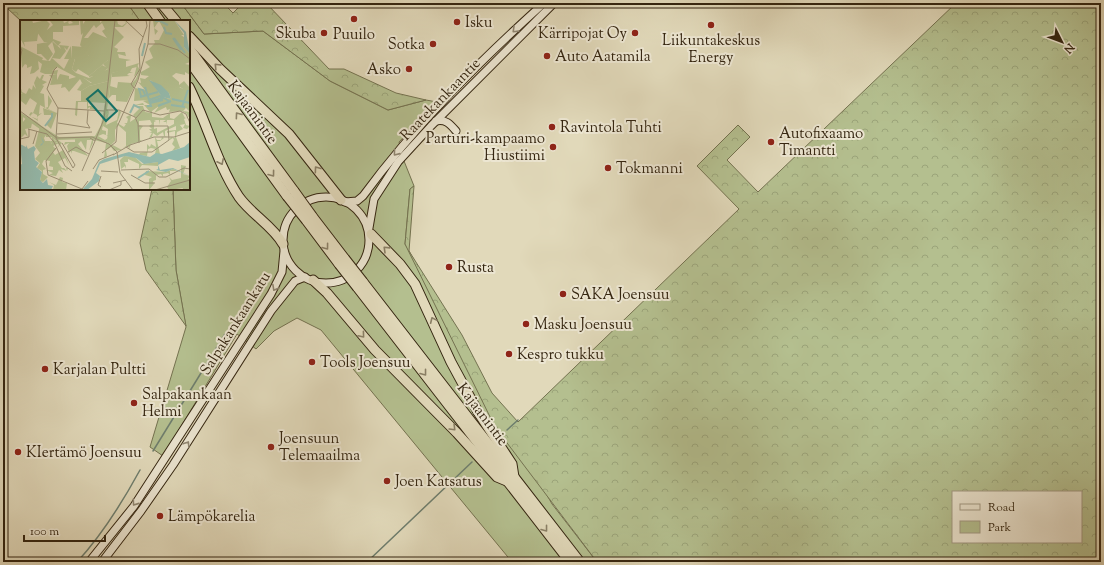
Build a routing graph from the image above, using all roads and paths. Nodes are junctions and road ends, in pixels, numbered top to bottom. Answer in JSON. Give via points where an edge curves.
{"nodes":[{"id":1,"x":140,"y":3,"type":"edge"},
{"id":2,"x":146,"y":3,"type":"edge"},
{"id":3,"x":156,"y":3,"type":"edge"},
{"id":4,"x":161,"y":3,"type":"edge"},
{"id":5,"x":544,"y":3,"type":"edge"},
{"id":6,"x":554,"y":3,"type":"edge"},
{"id":7,"x":151,"y":20,"type":"edge"},
{"id":8,"x":159,"y":20,"type":"edge"},
{"id":9,"x":168,"y":20,"type":"edge"},
{"id":10,"x":175,"y":20,"type":"edge"},
{"id":11,"x":190,"y":37,"type":"edge"},
{"id":12,"x":190,"y":49,"type":"edge"},
{"id":13,"x":190,"y":62,"type":"edge"},
{"id":14,"x":190,"y":89,"type":"edge"},
{"id":15,"x":436,"y":121,"type":"junction"},
{"id":16,"x":456,"y":131,"type":"dead end"},
{"id":17,"x":291,"y":194,"type":"junction"},
{"id":18,"x":343,"y":201,"type":"junction"},
{"id":19,"x":370,"y":231,"type":"junction"},
{"id":20,"x":283,"y":247,"type":"junction"},
{"id":21,"x":309,"y":279,"type":"junction"},
{"id":22,"x":512,"y":481,"type":"junction"},
{"id":23,"x":89,"y":562,"type":"edge"},
{"id":24,"x":102,"y":562,"type":"edge"},
{"id":25,"x":570,"y":562,"type":"edge"},
{"id":26,"x":580,"y":562,"type":"edge"}],
"edges":[{"from":1,"to":7,"type":"highway"},
{"from":2,"to":8,"type":"highway"},
{"from":3,"to":9,"type":"highway"},
{"from":4,"to":10,"type":"highway"},
{"from":5,"to":18,"type":"main road","name":"Raatekankaantie","one_way":true,"via":[[441,103],[405,142],[363,196],[357,201]]},
{"from":6,"to":15,"type":"main road","name":"Raatekankaantie"},
{"from":18,"to":11,"type":"highway","one_way":true,"via":[[289,134]]},
{"from":17,"to":12,"type":"highway","name":"Kajaanintie","one_way":true},
{"from":13,"to":17,"type":"highway","name":"Kajaanintie","one_way":true},
{"from":14,"to":20,"type":"highway","one_way":true,"via":[[239,197],[259,220],[278,234]]},
{"from":15,"to":16,"type":"main road","via":[[448,122]]},
{"from":15,"to":19,"type":"main road","name":"Raatekankaantie","via":[[398,162],[378,191],[372,207]]},
{"from":17,"to":22,"type":"highway","name":"Kajaanintie","bridge":true},
{"from":18,"to":19,"type":"main road","via":[[358,211]]},
{"from":18,"to":20,"type":"main road","via":[[318,198],[300,204],[286,222],[282,235]]},
{"from":19,"to":21,"type":"main road","via":[[369,252],[353,274],[338,281]]},
{"from":22,"to":19,"type":"highway","one_way":true,"via":[[512,464],[474,406],[415,284]]},
{"from":20,"to":21,"type":"main road","via":[[292,267]]},
{"from":20,"to":23,"type":"main road","name":"Salpakankaankatu","one_way":true,"via":[[282,272],[271,294],[137,500]]},
{"from":21,"to":22,"type":"highway","one_way":true,"via":[[327,293],[374,350],[497,477]]},
{"from":24,"to":21,"type":"main road","name":"Salpakankaankatu","one_way":true,"via":[[173,465],[271,311],[295,281]]},
{"from":22,"to":25,"type":"highway","name":"Kajaanintie","one_way":true},
{"from":22,"to":26,"type":"highway","name":"Kajaanintie"}]}
